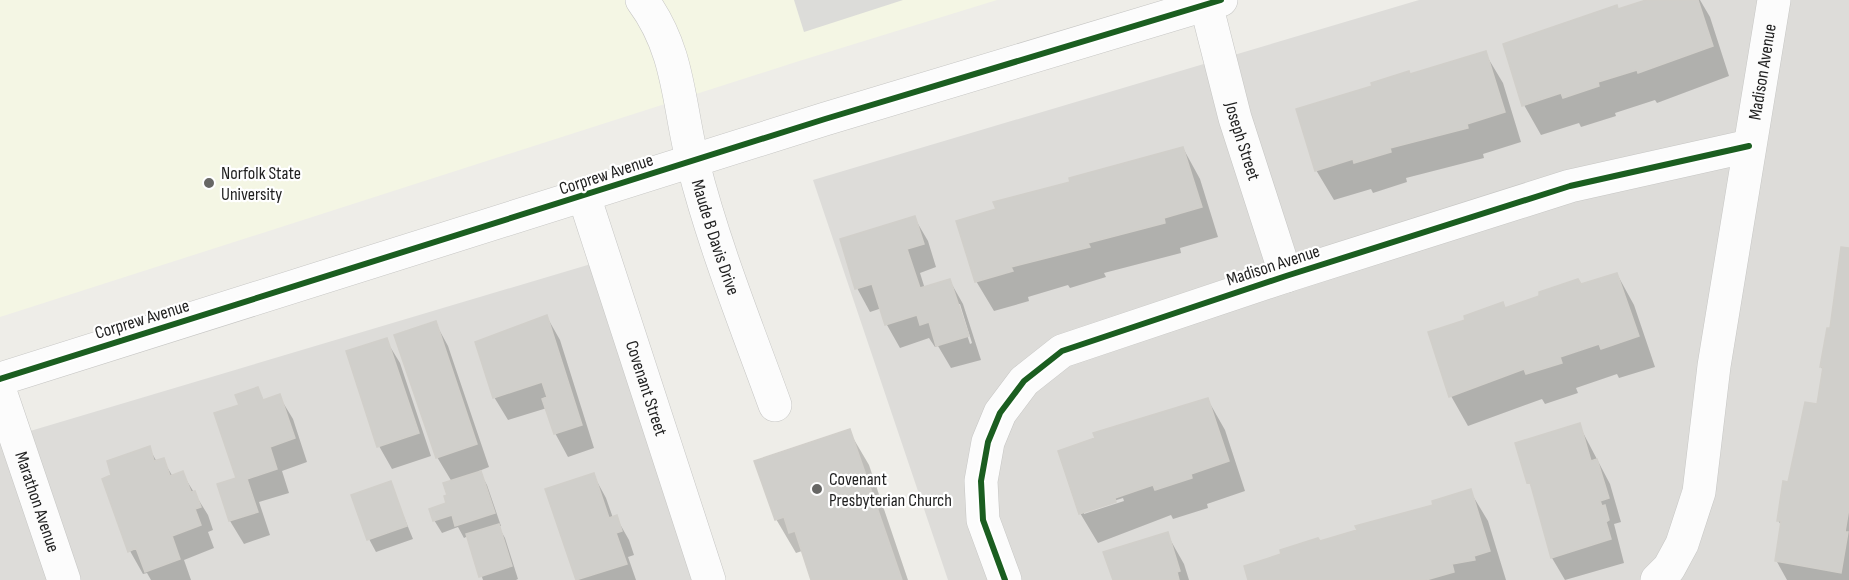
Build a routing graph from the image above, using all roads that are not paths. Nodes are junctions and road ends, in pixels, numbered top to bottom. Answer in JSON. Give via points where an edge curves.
{"nodes":[{"id":1,"x":642,"y":0,"type":"edge"},
{"id":2,"x":1774,"y":0,"type":"edge"},
{"id":3,"x":1214,"y":2,"type":"edge"},
{"id":4,"x":1749,"y":146,"type":"junction"},
{"id":5,"x":693,"y":162,"type":"junction"},
{"id":6,"x":584,"y":196,"type":"junction"},
{"id":7,"x":1286,"y":276,"type":"junction"},
{"id":8,"x":0,"y":379,"type":"edge"},
{"id":9,"x":0,"y":391,"type":"edge"},
{"id":10,"x":775,"y":405,"type":"dead end"},
{"id":11,"x":64,"y":580,"type":"edge"},
{"id":12,"x":709,"y":580,"type":"edge"},
{"id":13,"x":1005,"y":580,"type":"edge"},
{"id":14,"x":1657,"y":580,"type":"edge"}],
"edges":[{"from":1,"to":5,"type":"street","name":"Maude B Davis Drive","via":[[656,18],[670,49]]},
{"from":2,"to":4,"type":"street","name":"Madison Avenue"},
{"from":3,"to":5,"type":"street","name":"Corprew Avenue"},
{"from":3,"to":7,"type":"street","name":"Joseph Street","via":[[1235,118]]},
{"from":4,"to":7,"type":"street","name":"Madison Avenue","via":[[1570,186]]},
{"from":4,"to":14,"type":"street","name":"Madison Avenue","via":[[1714,366],[1699,492],[1682,544],[1669,568]]},
{"from":5,"to":6,"type":"street","name":"Corprew Avenue"},
{"from":5,"to":10,"type":"street","name":"Maude B Davis Drive","via":[[716,242]]},
{"from":6,"to":8,"type":"street","name":"Corprew Avenue"},
{"from":6,"to":12,"type":"street","name":"Covenant Street"},
{"from":7,"to":13,"type":"street","name":"Madison Avenue","via":[[1062,351],[1024,381],[1000,412],[981,481],[983,520]]},
{"from":9,"to":11,"type":"street","name":"Marathon Avenue"}]}
